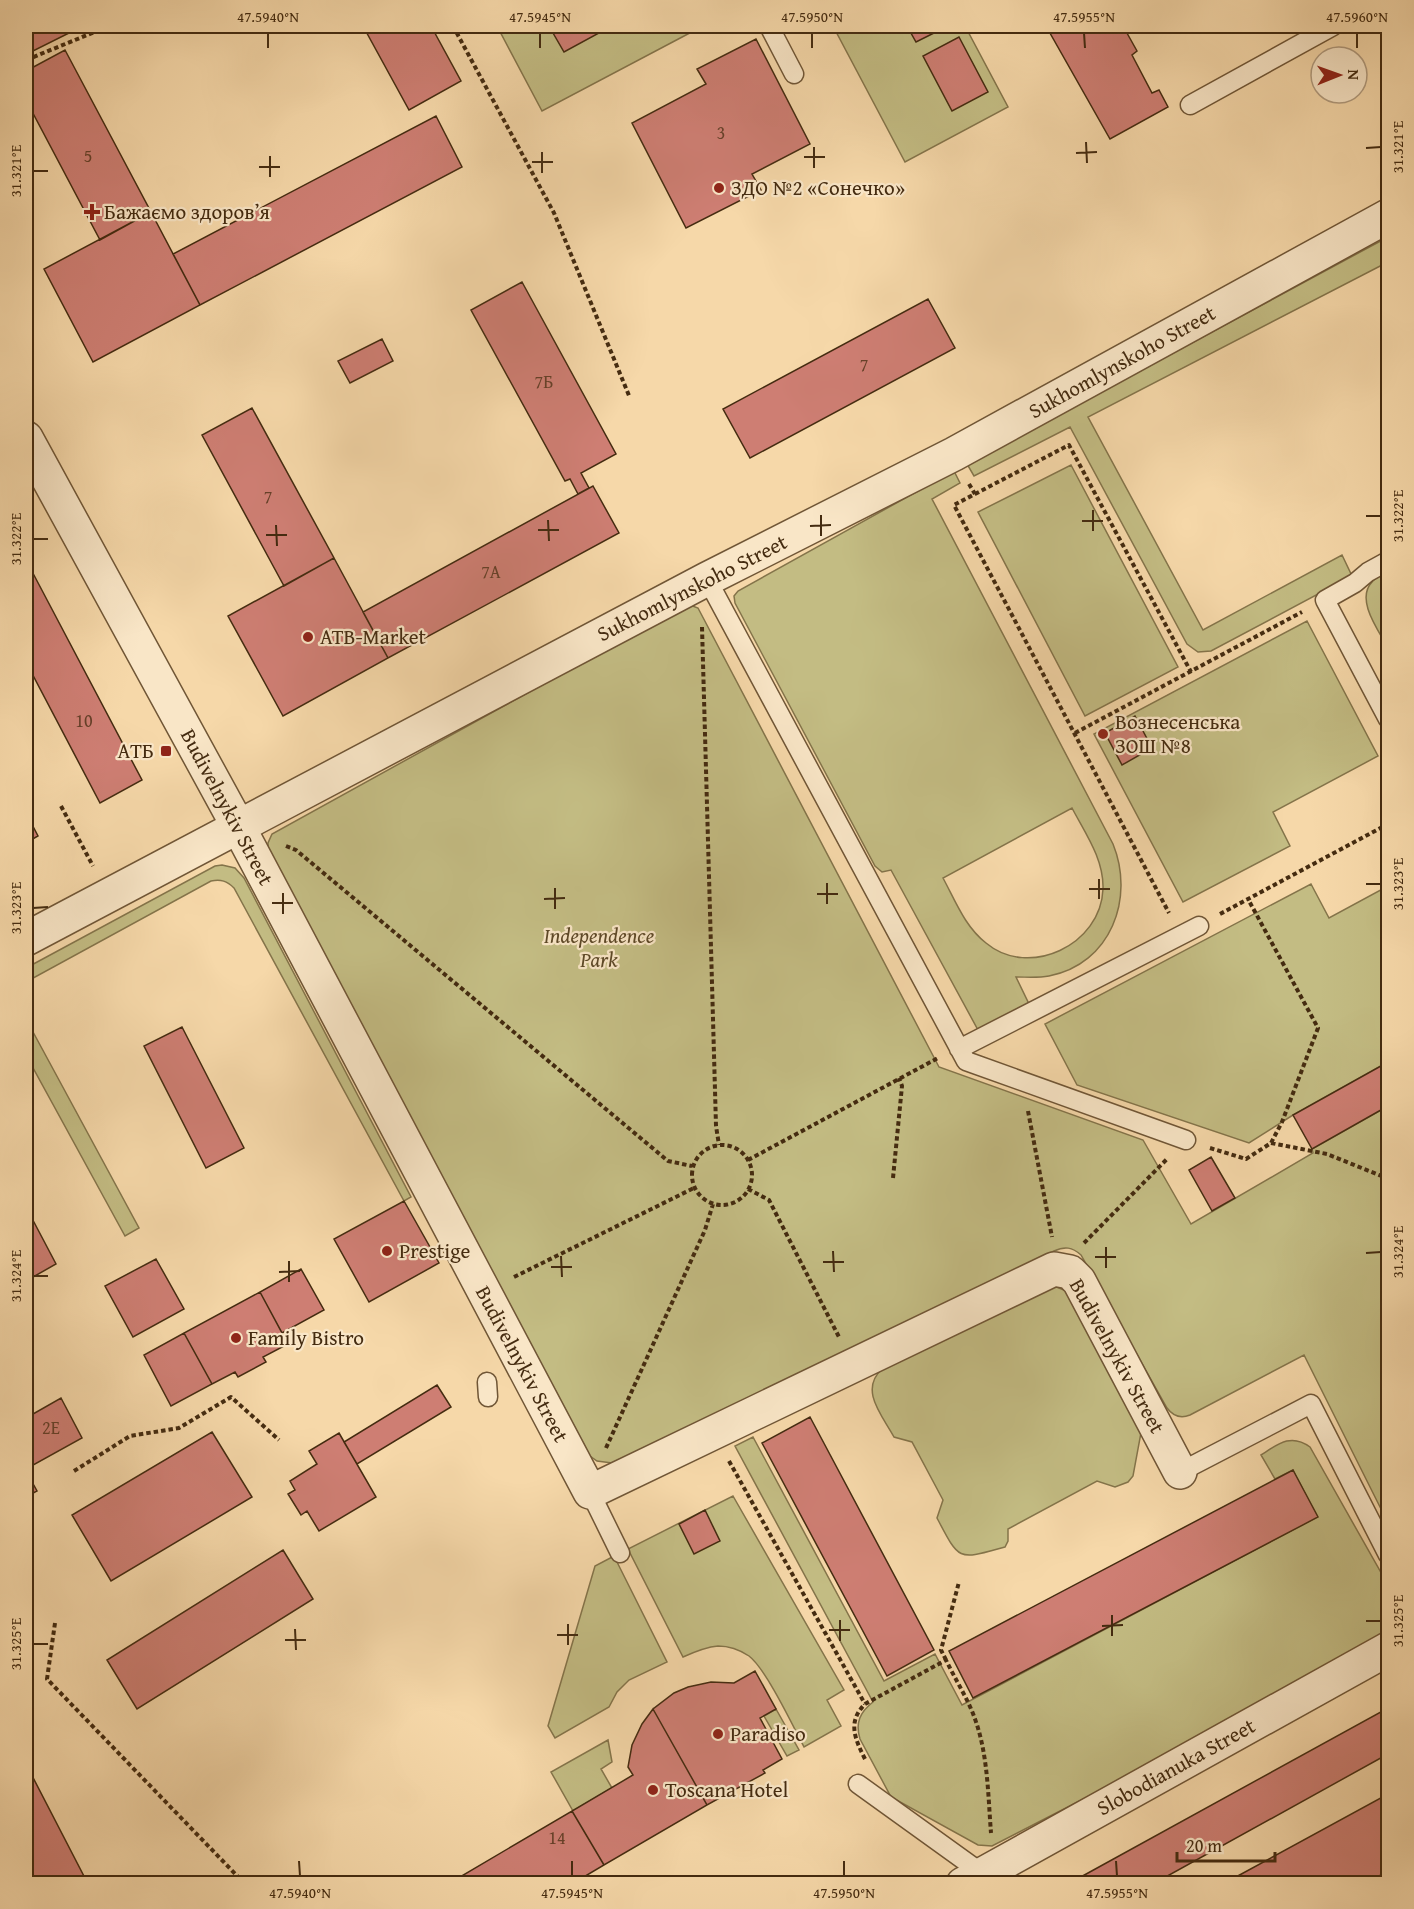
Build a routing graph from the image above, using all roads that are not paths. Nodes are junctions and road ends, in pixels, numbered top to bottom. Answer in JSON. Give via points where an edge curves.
{"nodes":[{"id":1,"x":769,"y":26,"type":"edge"},
{"id":2,"x":1334,"y":26,"type":"edge"},
{"id":3,"x":794,"y":74,"type":"dead end"},
{"id":4,"x":1190,"y":105,"type":"dead end"},
{"id":5,"x":1389,"y":216,"type":"edge"},
{"id":6,"x":26,"y":438,"type":"edge"},
{"id":7,"x":1389,"y":561,"type":"edge"},
{"id":8,"x":707,"y":579,"type":"junction"},
{"id":9,"x":1389,"y":719,"type":"edge"},
{"id":10,"x":238,"y":826,"type":"junction"},
{"id":11,"x":1198,"y":926,"type":"road end"},
{"id":12,"x":26,"y":939,"type":"edge"},
{"id":13,"x":959,"y":1049,"type":"junction"},
{"id":14,"x":1186,"y":1140,"type":"road end"},
{"id":15,"x":1180,"y":1473,"type":"joint"},
{"id":16,"x":590,"y":1492,"type":"junction"},
{"id":17,"x":620,"y":1553,"type":"dead end"},
{"id":18,"x":1389,"y":1555,"type":"edge"},
{"id":19,"x":1389,"y":1649,"type":"edge"},
{"id":20,"x":858,"y":1784,"type":"dead end"},
{"id":21,"x":973,"y":1879,"type":"edge"}],
"edges":[{"from":1,"to":3,"type":"lane"},
{"from":2,"to":4,"type":"lane"},
{"from":5,"to":8,"type":"street","name":"Sukhomlynskoho Street","via":[[954,454]]},
{"from":6,"to":10,"type":"street","name":"Budivelnykiv Street"},
{"from":7,"to":9,"type":"lane","via":[[1325,600]]},
{"from":8,"to":10,"type":"street","name":"Sukhomlynskoho Street"},
{"from":8,"to":13,"type":"lane"},
{"from":10,"to":12,"type":"street","name":"Sukhomlynskoho Street"},
{"from":10,"to":16,"type":"street","name":"Budivelnykiv Street"},
{"from":11,"to":13,"type":"lane"},
{"from":13,"to":14,"type":"lane","via":[[966,1061]]},
{"from":15,"to":16,"type":"street","name":"Budivelnykiv Street","via":[[1079,1281],[1070,1272],[1058,1269]]},
{"from":15,"to":18,"type":"lane","via":[[1311,1404]]},
{"from":16,"to":17,"type":"lane"},
{"from":19,"to":21,"type":"street","name":"Slobodianuka Street"},
{"from":20,"to":21,"type":"lane"}]}
